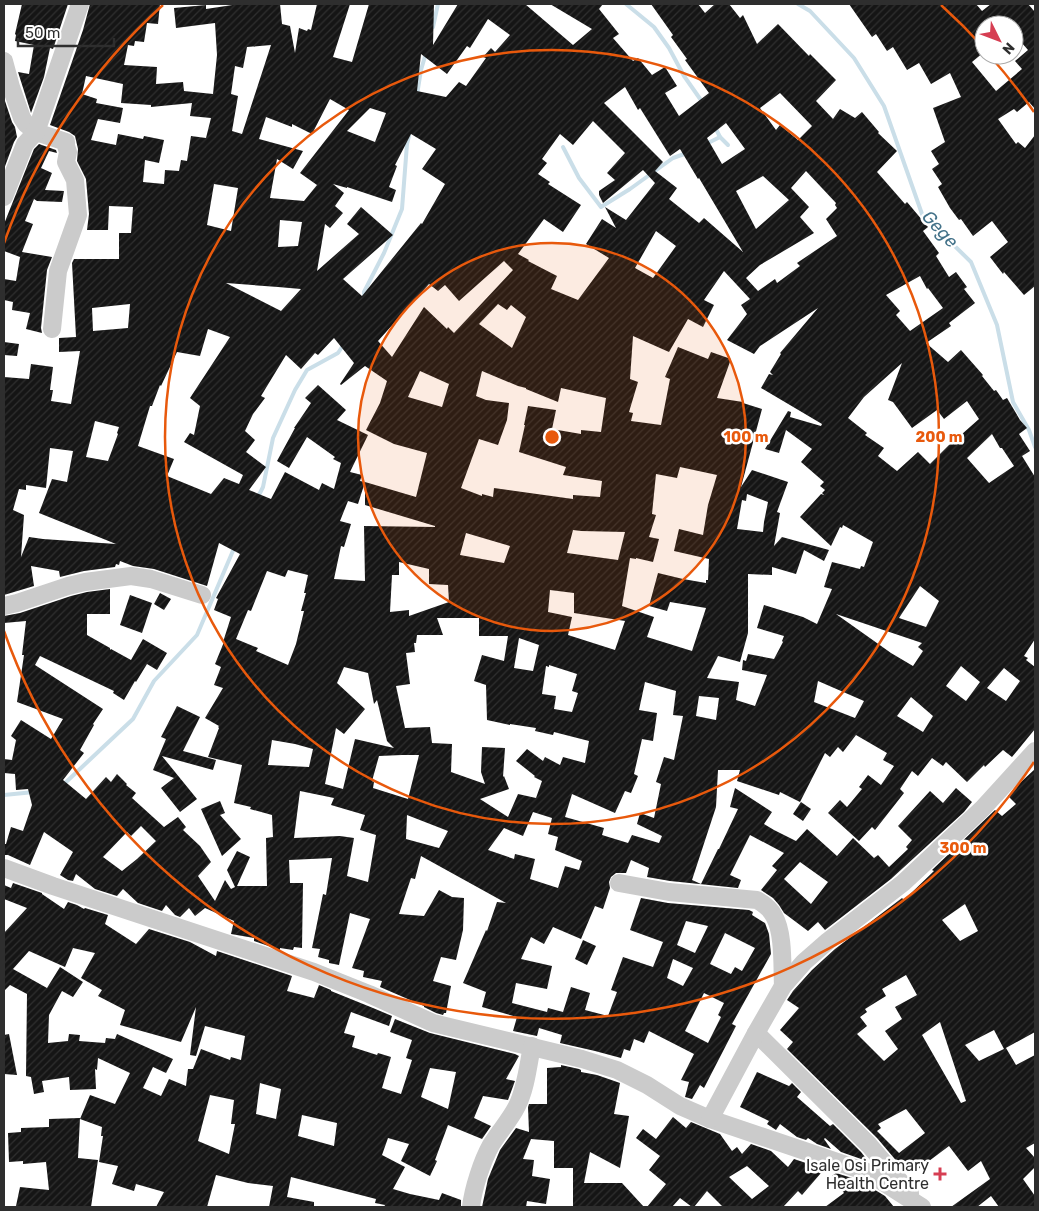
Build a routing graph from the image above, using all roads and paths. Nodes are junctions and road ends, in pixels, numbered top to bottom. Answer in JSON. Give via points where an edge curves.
{"nodes":[{"id":1,"x":80,"y":4,"type":"edge"},
{"id":2,"x":4,"y":60,"type":"edge"},
{"id":3,"x":36,"y":132,"type":"junction"},
{"id":4,"x":4,"y":197,"type":"edge"},
{"id":5,"x":52,"y":329,"type":"dead end"},
{"id":6,"x":202,"y":596,"type":"dead end"},
{"id":7,"x":4,"y":606,"type":"edge"},
{"id":8,"x":1035,"y":750,"type":"edge"},
{"id":9,"x":4,"y":868,"type":"edge"},
{"id":10,"x":619,"y":883,"type":"dead end"},
{"id":11,"x":783,"y":986,"type":"junction"},
{"id":12,"x":756,"y":1033,"type":"junction"},
{"id":13,"x":532,"y":1046,"type":"junction"},
{"id":14,"x":710,"y":1119,"type":"junction"},
{"id":15,"x":471,"y":1207,"type":"edge"},
{"id":16,"x":922,"y":1207,"type":"edge"}],
"edges":[{"from":1,"to":3,"type":"street"},
{"from":2,"to":3,"type":"street","via":[[22,118]]},
{"from":3,"to":4,"type":"street","via":[[25,144]]},
{"from":3,"to":5,"type":"street","via":[[66,142],[66,162],[75,180],[78,202],[78,215],[58,271]]},
{"from":6,"to":7,"type":"street","via":[[131,576],[68,586]]},
{"from":8,"to":11,"type":"street","via":[[983,808],[902,883],[804,962]]},
{"from":9,"to":13,"type":"street","via":[[314,972],[433,1023]]},
{"from":10,"to":11,"type":"street","via":[[669,892],[757,900],[767,906],[780,929]]},
{"from":11,"to":12,"type":"street"},
{"from":12,"to":14,"type":"street"},
{"from":12,"to":16,"type":"street","via":[[869,1145]]},
{"from":13,"to":14,"type":"street","via":[[617,1070]]},
{"from":13,"to":15,"type":"street","via":[[522,1096],[484,1159]]},
{"from":14,"to":16,"type":"street","via":[[867,1172]]}]}
